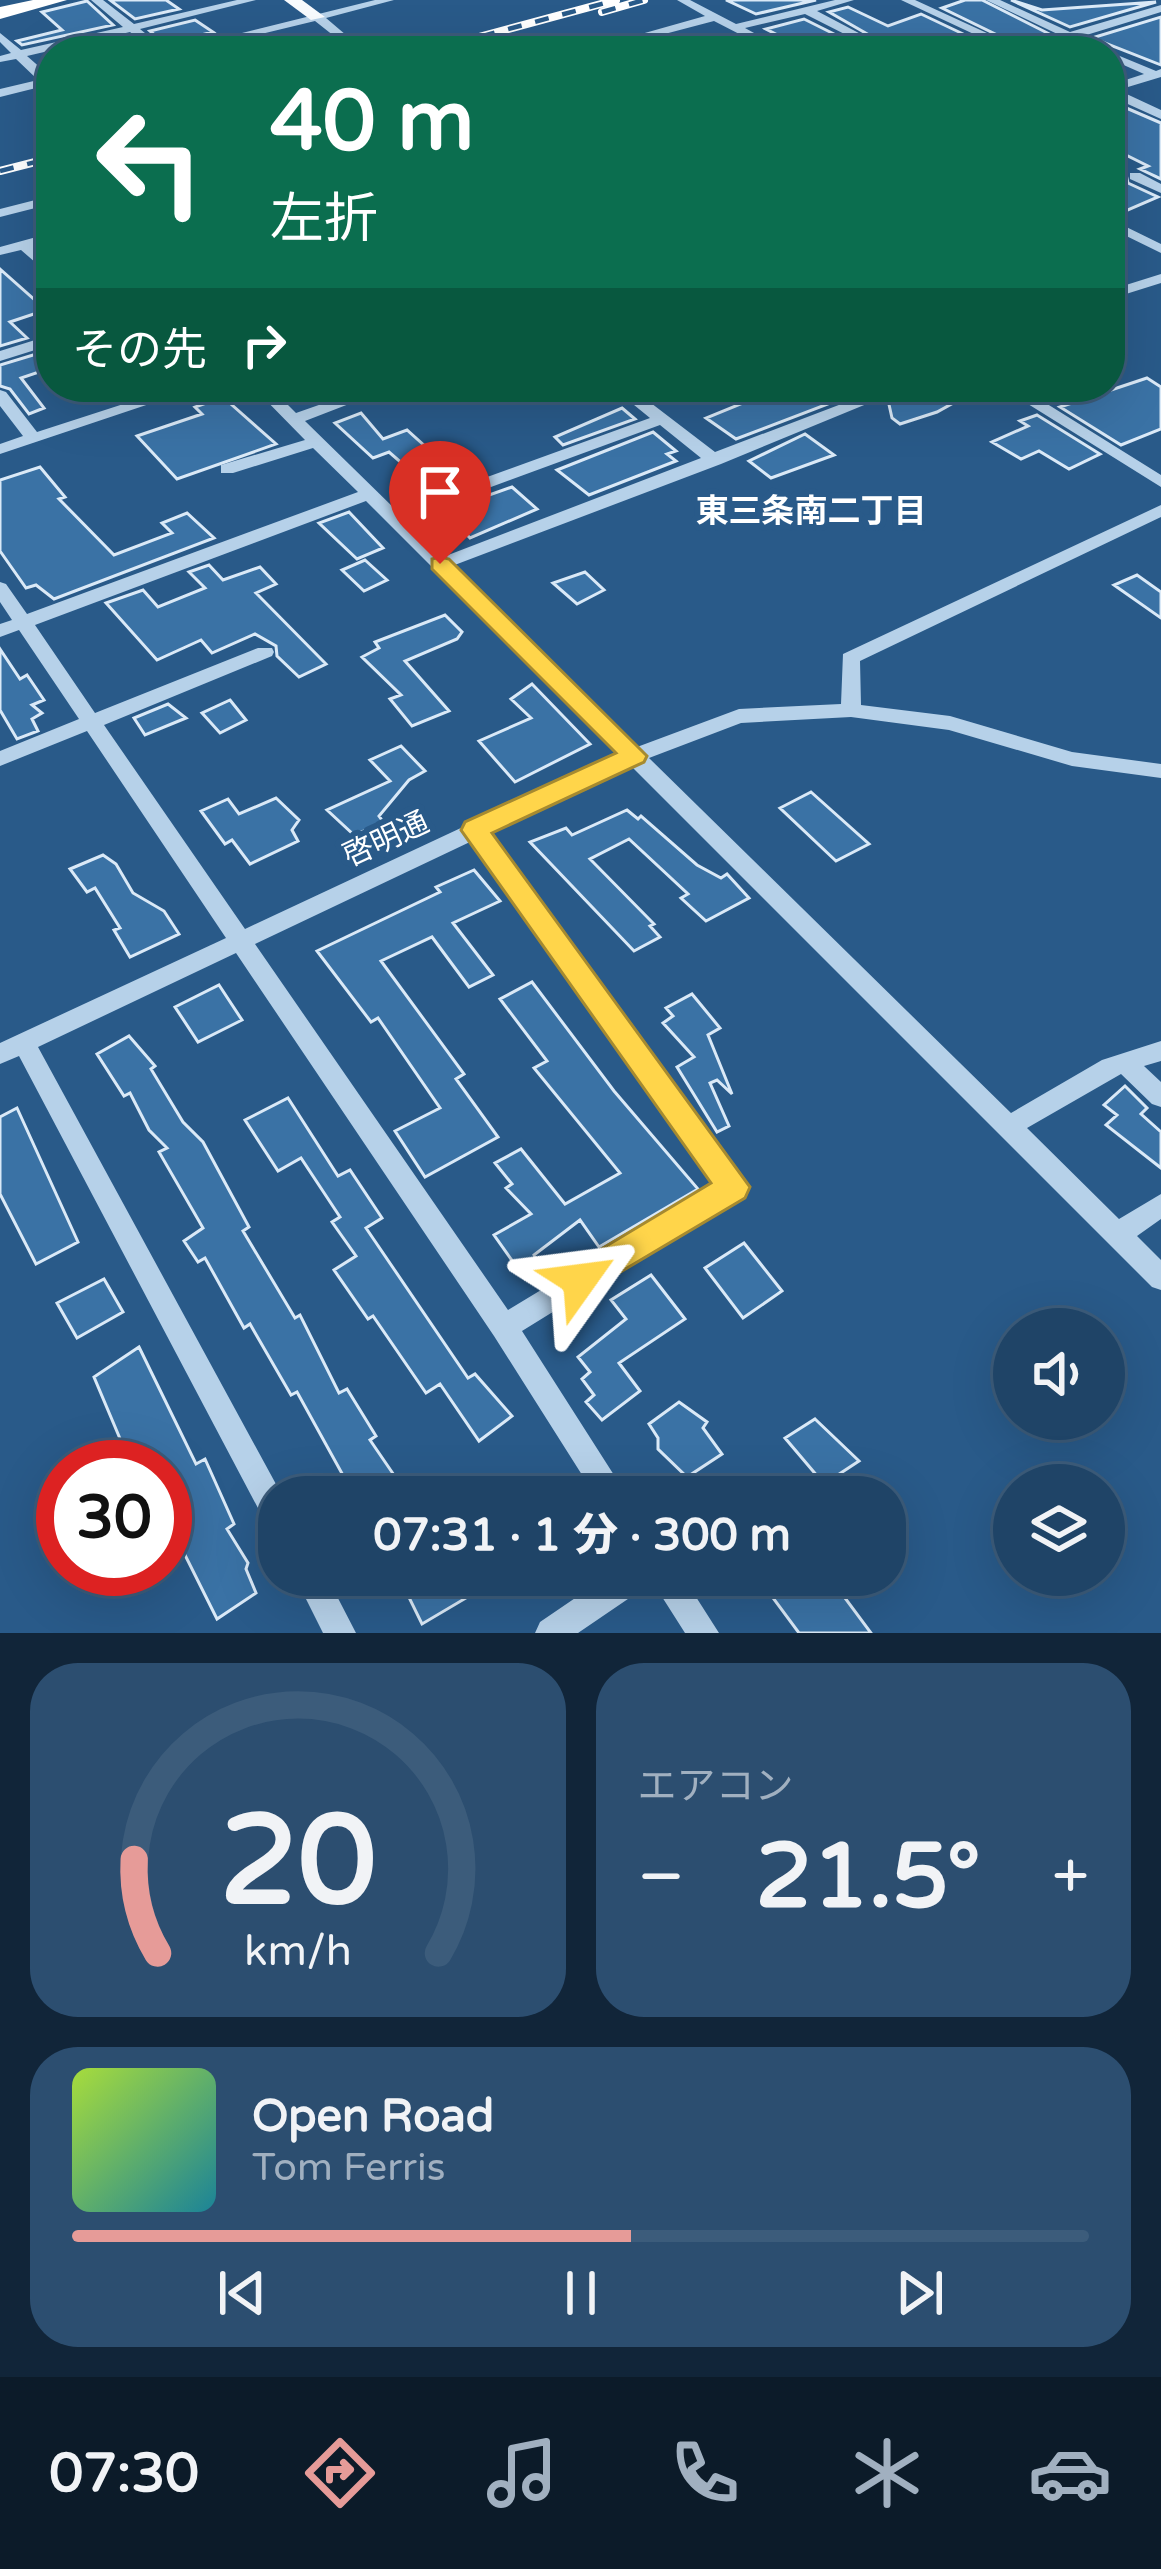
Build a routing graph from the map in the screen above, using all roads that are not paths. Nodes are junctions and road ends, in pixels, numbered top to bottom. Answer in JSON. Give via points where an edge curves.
{"nodes":[{"id":1,"x":27,"y":0,"type":"edge"},
{"id":2,"x":58,"y":0,"type":"edge"},
{"id":3,"x":96,"y":0,"type":"edge"},
{"id":4,"x":251,"y":0,"type":"edge"},
{"id":5,"x":292,"y":0,"type":"edge"},
{"id":6,"x":389,"y":0,"type":"edge"},
{"id":7,"x":682,"y":0,"type":"edge"},
{"id":8,"x":849,"y":0,"type":"edge"},
{"id":9,"x":906,"y":0,"type":"edge"},
{"id":10,"x":991,"y":0,"type":"edge"},
{"id":11,"x":1161,"y":8,"type":"edge"},
{"id":12,"x":0,"y":9,"type":"edge"},
{"id":13,"x":806,"y":10,"type":"junction"},
{"id":14,"x":317,"y":17,"type":"junction"},
{"id":15,"x":716,"y":17,"type":"junction"},
{"id":16,"x":736,"y":27,"type":"junction"},
{"id":17,"x":132,"y":28,"type":"junction"},
{"id":18,"x":0,"y":36,"type":"edge"},
{"id":19,"x":98,"y":36,"type":"edge"},
{"id":20,"x":142,"y":36,"type":"edge"},
{"id":21,"x":238,"y":36,"type":"edge"},
{"id":22,"x":340,"y":36,"type":"edge"},
{"id":23,"x":644,"y":36,"type":"edge"},
{"id":24,"x":753,"y":36,"type":"edge"},
{"id":25,"x":857,"y":36,"type":"edge"},
{"id":26,"x":986,"y":36,"type":"edge"},
{"id":27,"x":1070,"y":36,"type":"joint"},
{"id":28,"x":36,"y":50,"type":"edge"},
{"id":29,"x":20,"y":54,"type":"junction"},
{"id":30,"x":0,"y":59,"type":"edge"},
{"id":31,"x":1125,"y":61,"type":"edge"},
{"id":32,"x":36,"y":69,"type":"edge"},
{"id":33,"x":1158,"y":74,"type":"edge"},
{"id":34,"x":1125,"y":85,"type":"edge"},
{"id":35,"x":36,"y":86,"type":"edge"},
{"id":36,"x":0,"y":93,"type":"edge"},
{"id":37,"x":1125,"y":97,"type":"edge"},
{"id":38,"x":1161,"y":115,"type":"edge"},
{"id":39,"x":1135,"y":176,"type":"dead end"},
{"id":40,"x":1161,"y":188,"type":"edge"},
{"id":41,"x":36,"y":204,"type":"edge"},
{"id":42,"x":0,"y":213,"type":"edge"},
{"id":43,"x":1125,"y":231,"type":"edge"},
{"id":44,"x":36,"y":241,"type":"edge"},
{"id":45,"x":24,"y":244,"type":"junction"},
{"id":46,"x":1161,"y":249,"type":"edge"},
{"id":47,"x":0,"y":251,"type":"edge"},
{"id":48,"x":36,"y":256,"type":"edge"},
{"id":49,"x":1161,"y":278,"type":"edge"},
{"id":50,"x":1125,"y":290,"type":"edge"},
{"id":51,"x":36,"y":345,"type":"edge"},
{"id":52,"x":0,"y":356,"type":"edge"},
{"id":53,"x":0,"y":395,"type":"edge"},
{"id":54,"x":145,"y":402,"type":"edge"},
{"id":55,"x":275,"y":402,"type":"edge"},
{"id":56,"x":343,"y":402,"type":"edge"},
{"id":57,"x":640,"y":402,"type":"edge"},
{"id":58,"x":862,"y":402,"type":"edge"},
{"id":59,"x":1034,"y":402,"type":"edge"},
{"id":60,"x":662,"y":419,"type":"junction"},
{"id":61,"x":292,"y":420,"type":"junction"},
{"id":62,"x":33,"y":438,"type":"junction"},
{"id":63,"x":315,"y":442,"type":"junction"},
{"id":64,"x":0,"y":449,"type":"edge"},
{"id":65,"x":715,"y":460,"type":"junction"},
{"id":66,"x":227,"y":469,"type":"dead end"},
{"id":67,"x":1161,"y":482,"type":"edge"},
{"id":68,"x":369,"y":494,"type":"junction"},
{"id":69,"x":1161,"y":510,"type":"edge"},
{"id":70,"x":393,"y":517,"type":"junction"},
{"id":71,"x":440,"y":564,"type":"junction"},
{"id":72,"x":0,"y":588,"type":"edge"},
{"id":73,"x":23,"y":622,"type":"junction"},
{"id":74,"x":0,"y":631,"type":"edge"},
{"id":75,"x":265,"y":652,"type":"dead end"},
{"id":76,"x":851,"y":710,"type":"junction"},
{"id":77,"x":94,"y":721,"type":"junction"},
{"id":78,"x":634,"y":756,"type":"junction"},
{"id":79,"x":0,"y":759,"type":"edge"},
{"id":80,"x":1161,"y":771,"type":"edge"},
{"id":81,"x":475,"y":830,"type":"junction"},
{"id":82,"x":241,"y":941,"type":"junction"},
{"id":83,"x":12,"y":1048,"type":"edge"},
{"id":84,"x":1161,"y":1051,"type":"edge"},
{"id":85,"x":1125,"y":1063,"type":"junction"},
{"id":86,"x":1161,"y":1097,"type":"edge"},
{"id":87,"x":1009,"y":1126,"type":"junction"},
{"id":88,"x":1161,"y":1205,"type":"edge"},
{"id":89,"x":1118,"y":1235,"type":"junction"},
{"id":90,"x":1161,"y":1278,"type":"edge"},
{"id":91,"x":504,"y":1327,"type":"junction"},
{"id":92,"x":600,"y":1476,"type":"edge"},
{"id":93,"x":258,"y":1482,"type":"edge"},
{"id":94,"x":320,"y":1596,"type":"edge"},
{"id":95,"x":605,"y":1596,"type":"edge"},
{"id":96,"x":678,"y":1596,"type":"edge"},
{"id":97,"x":340,"y":1633,"type":"edge"},
{"id":98,"x":551,"y":1633,"type":"edge"},
{"id":99,"x":703,"y":1633,"type":"edge"}],
"edges":[{"from":1,"to":12,"type":"highway"},
{"from":2,"to":12,"type":"highway"},
{"from":3,"to":17,"type":"street"},
{"from":4,"to":17,"type":"street"},
{"from":5,"to":14,"type":"main road"},
{"from":6,"to":14,"type":"street"},
{"from":7,"to":15,"type":"street"},
{"from":8,"to":13,"type":"street"},
{"from":9,"to":26,"type":"street"},
{"from":10,"to":27,"type":"street"},
{"from":11,"to":27,"type":"street"},
{"from":13,"to":16,"type":"street"},
{"from":13,"to":25,"type":"street"},
{"from":14,"to":21,"type":"street"},
{"from":14,"to":22,"type":"street"},
{"from":15,"to":16,"type":"street"},
{"from":15,"to":23,"type":"street"},
{"from":16,"to":24,"type":"street"},
{"from":17,"to":19,"type":"street"},
{"from":17,"to":20,"type":"street"},
{"from":18,"to":29,"type":"street"},
{"from":28,"to":29,"type":"street"},
{"from":29,"to":30,"type":"street"},
{"from":29,"to":32,"type":"street"},
{"from":31,"to":33,"type":"street"},
{"from":33,"to":34,"type":"street"},
{"from":35,"to":36,"type":"street"},
{"from":37,"to":38,"type":"street"},
{"from":39,"to":40,"type":"street"},
{"from":41,"to":42,"type":"street"},
{"from":43,"to":46,"type":"street"},
{"from":44,"to":45,"type":"street"},
{"from":45,"to":47,"type":"street"},
{"from":45,"to":48,"type":"street"},
{"from":49,"to":50,"type":"street"},
{"from":51,"to":52,"type":"street"},
{"from":53,"to":62,"type":"street"},
{"from":54,"to":62,"type":"street"},
{"from":55,"to":61,"type":"street"},
{"from":56,"to":61,"type":"street"},
{"from":57,"to":60,"type":"street"},
{"from":58,"to":65,"type":"street"},
{"from":59,"to":67,"type":"street"},
{"from":60,"to":65,"type":"street"},
{"from":60,"to":70,"type":"street"},
{"from":61,"to":63,"type":"street"},
{"from":62,"to":64,"type":"street"},
{"from":63,"to":66,"type":"street"},
{"from":63,"to":68,"type":"street"},
{"from":65,"to":71,"type":"street"},
{"from":68,"to":70,"type":"street"},
{"from":68,"to":73,"type":"street"},
{"from":69,"to":76,"type":"street","via":[[850,658]]},
{"from":70,"to":71,"type":"street"},
{"from":71,"to":78,"type":"street"},
{"from":72,"to":73,"type":"street"},
{"from":73,"to":74,"type":"street"},
{"from":73,"to":77,"type":"street"},
{"from":75,"to":77,"type":"street"},
{"from":76,"to":78,"type":"street","name":"啓明通","via":[[739,716]]},
{"from":76,"to":80,"type":"street","name":"啓明通","via":[[950,723],[1072,759]]},
{"from":77,"to":79,"type":"street"},
{"from":77,"to":82,"type":"street"},
{"from":78,"to":81,"type":"street","name":"啓明通"},
{"from":78,"to":87,"type":"street"},
{"from":81,"to":82,"type":"street","name":"啓明通"},
{"from":81,"to":91,"type":"street","via":[[733,1187]]},
{"from":82,"to":83,"type":"street","name":"啓明通"},
{"from":82,"to":91,"type":"street"},
{"from":83,"to":93,"type":"street"},
{"from":84,"to":85,"type":"street"},
{"from":85,"to":86,"type":"street"},
{"from":85,"to":87,"type":"street"},
{"from":87,"to":89,"type":"street"},
{"from":88,"to":89,"type":"street"},
{"from":89,"to":90,"type":"street"},
{"from":91,"to":92,"type":"street"},
{"from":94,"to":97,"type":"street"},
{"from":95,"to":98,"type":"street"},
{"from":96,"to":99,"type":"street"}]}
